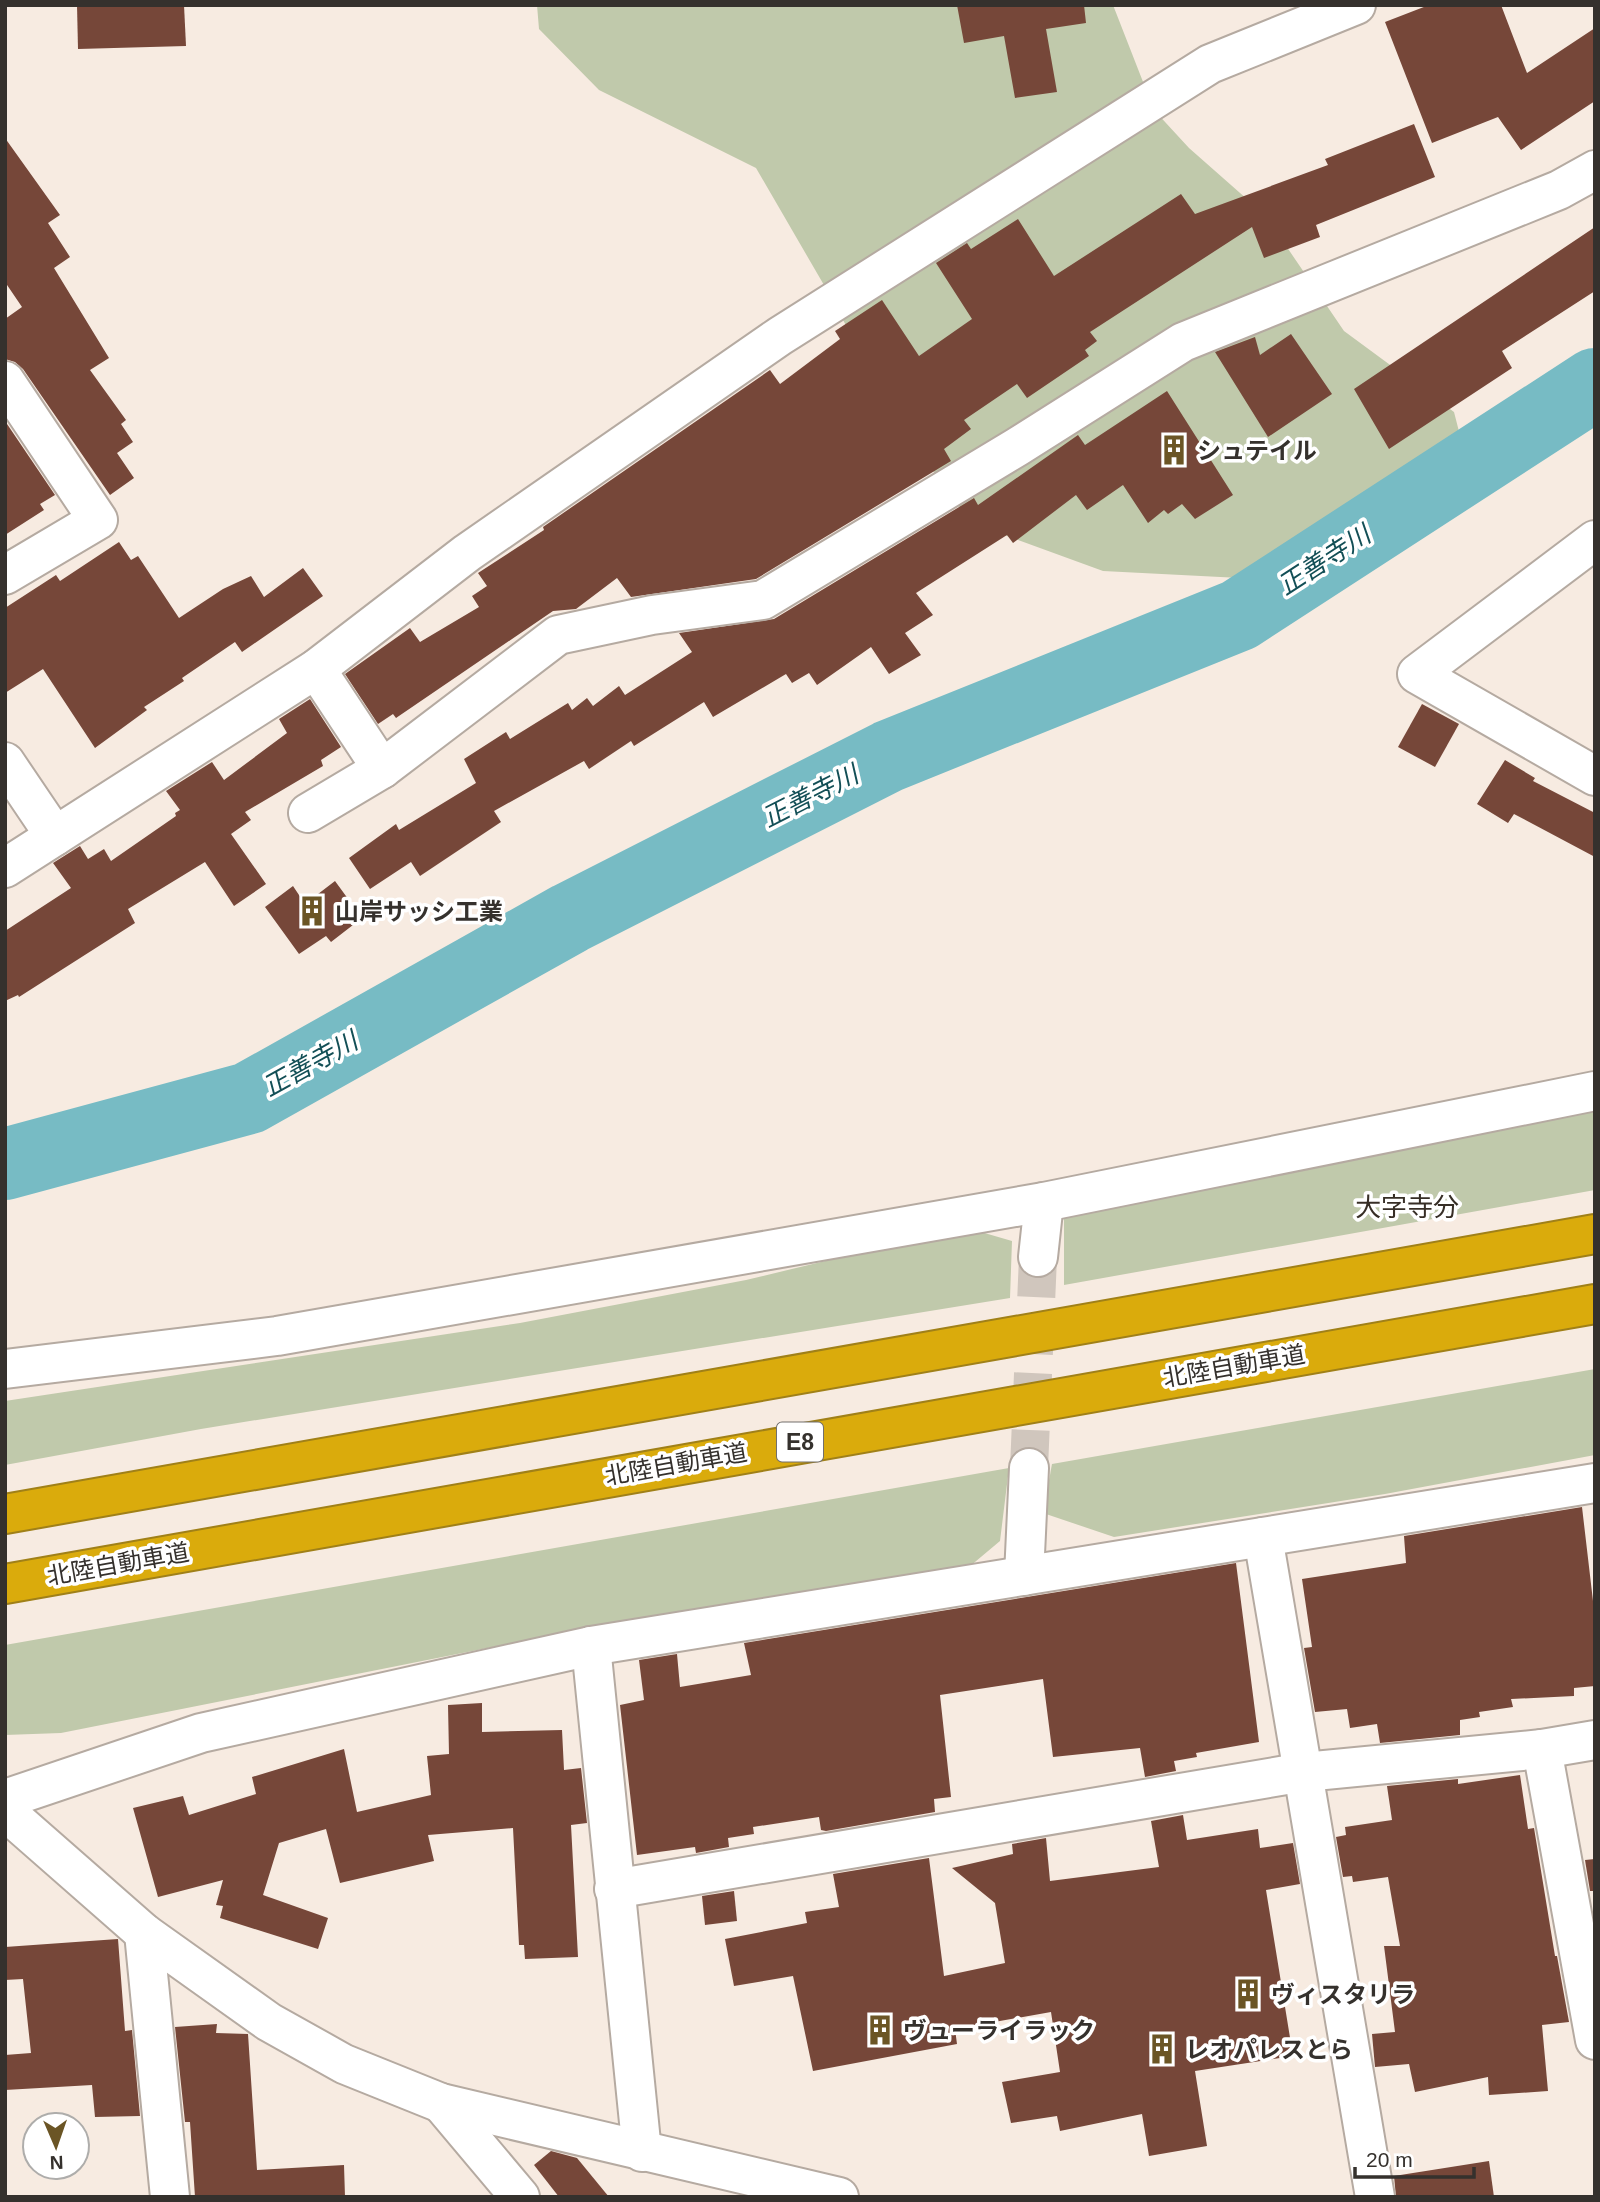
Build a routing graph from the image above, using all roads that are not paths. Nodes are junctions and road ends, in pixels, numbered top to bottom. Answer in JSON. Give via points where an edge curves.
{"nodes":[{"id":1,"x":1356,"y":5,"type":"edge"},
{"id":2,"x":1595,"y":170,"type":"edge"},
{"id":3,"x":5,"y":381,"type":"edge"},
{"id":4,"x":1595,"y":540,"type":"edge"},
{"id":5,"x":5,"y":575,"type":"edge"},
{"id":6,"x":316,"y":669,"type":"junction"},
{"id":7,"x":5,"y":762,"type":"edge"},
{"id":8,"x":382,"y":769,"type":"junction"},
{"id":9,"x":1595,"y":776,"type":"edge"},
{"id":10,"x":308,"y":813,"type":"dead end"},
{"id":11,"x":55,"y":836,"type":"junction"},
{"id":12,"x":5,"y":868,"type":"edge"},
{"id":13,"x":1595,"y":1091,"type":"edge"},
{"id":14,"x":1045,"y":1202,"type":"junction"},
{"id":15,"x":1595,"y":1234,"type":"edge"},
{"id":16,"x":1038,"y":1258,"type":"tunnel mouth"},
{"id":17,"x":1595,"y":1304,"type":"edge"},
{"id":18,"x":5,"y":1369,"type":"edge"},
{"id":19,"x":1029,"y":1468,"type":"tunnel mouth"},
{"id":20,"x":1595,"y":1483,"type":"edge"},
{"id":21,"x":5,"y":1514,"type":"edge"},
{"id":22,"x":1263,"y":1537,"type":"junction"},
{"id":23,"x":1024,"y":1576,"type":"junction"},
{"id":24,"x":5,"y":1584,"type":"edge"},
{"id":25,"x":591,"y":1646,"type":"junction"},
{"id":26,"x":1595,"y":1740,"type":"edge"},
{"id":27,"x":1542,"y":1749,"type":"junction"},
{"id":28,"x":1304,"y":1772,"type":"junction"},
{"id":29,"x":5,"y":1799,"type":"edge"},
{"id":30,"x":5,"y":1811,"type":"edge"},
{"id":31,"x":614,"y":1889,"type":"junction"},
{"id":32,"x":144,"y":1933,"type":"junction"},
{"id":33,"x":1595,"y":2040,"type":"edge"},
{"id":34,"x":441,"y":2103,"type":"junction"},
{"id":35,"x":642,"y":2151,"type":"junction"},
{"id":36,"x":170,"y":2197,"type":"edge"},
{"id":37,"x":520,"y":2197,"type":"edge"},
{"id":38,"x":839,"y":2197,"type":"edge"},
{"id":39,"x":1375,"y":2197,"type":"edge"}],
"edges":[{"from":1,"to":6,"type":"street","via":[[1210,64],[780,336],[467,553]]},
{"from":2,"to":8,"type":"street","via":[[1559,190],[1182,342],[763,600],[652,615],[558,635]]},
{"from":3,"to":5,"type":"street","via":[[98,520]]},
{"from":4,"to":9,"type":"street","via":[[1418,674]]},
{"from":6,"to":8,"type":"street"},
{"from":6,"to":11,"type":"street"},
{"from":7,"to":11,"type":"street"},
{"from":8,"to":10,"type":"street"},
{"from":11,"to":12,"type":"street"},
{"from":13,"to":14,"type":"street"},
{"from":14,"to":16,"type":"street"},
{"from":14,"to":18,"type":"street","via":[[278,1336]]},
{"from":15,"to":21,"type":"highway"},
{"from":17,"to":24,"type":"highway","name":"北陸自動車道","number":"E8"},
{"from":19,"to":23,"type":"street"},
{"from":20,"to":22,"type":"street"},
{"from":22,"to":23,"type":"street"},
{"from":22,"to":28,"type":"street"},
{"from":23,"to":25,"type":"street"},
{"from":25,"to":29,"type":"street","via":[[201,1733]]},
{"from":25,"to":31,"type":"street"},
{"from":26,"to":27,"type":"street"},
{"from":27,"to":28,"type":"street"},
{"from":27,"to":33,"type":"street"},
{"from":28,"to":31,"type":"street"},
{"from":28,"to":39,"type":"street"},
{"from":30,"to":32,"type":"street"},
{"from":31,"to":35,"type":"street"},
{"from":32,"to":34,"type":"street","via":[[269,2022],[344,2064]]},
{"from":32,"to":36,"type":"street"},
{"from":34,"to":35,"type":"street"},
{"from":34,"to":37,"type":"street"},
{"from":35,"to":38,"type":"street"}]}
